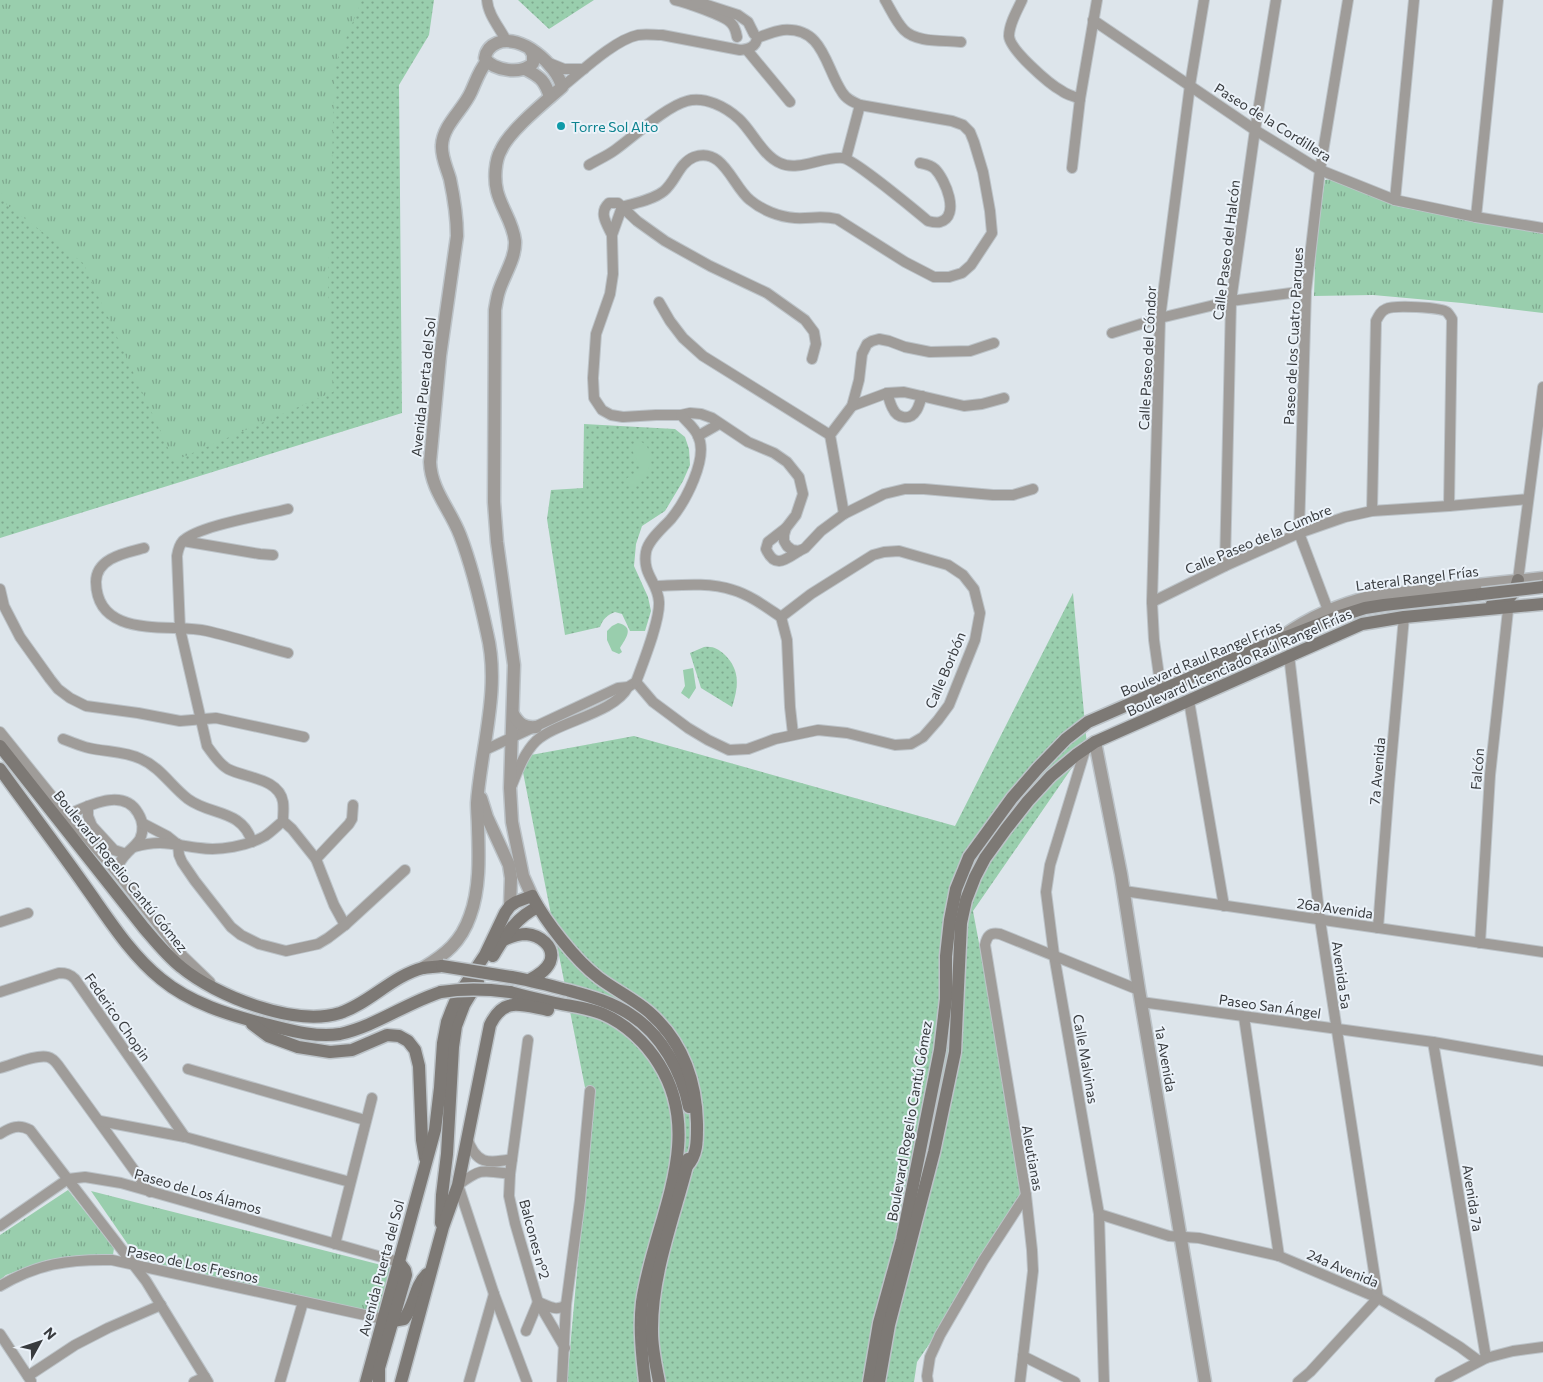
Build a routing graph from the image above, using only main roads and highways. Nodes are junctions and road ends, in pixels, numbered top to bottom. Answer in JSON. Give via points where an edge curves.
{"nodes":[{"id":1,"x":1543,"y":579,"type":"edge"},
{"id":2,"x":1518,"y":580,"type":"road end"},
{"id":3,"x":1543,"y":587,"type":"edge"},
{"id":4,"x":1543,"y":599,"type":"edge"},
{"id":5,"x":1509,"y":603,"type":"junction"},
{"id":6,"x":1543,"y":604,"type":"edge"},
{"id":7,"x":0,"y":746,"type":"edge"},
{"id":8,"x":1038,"y":768,"type":"joint"},
{"id":9,"x":0,"y":769,"type":"edge"},
{"id":10,"x":1051,"y":776,"type":"joint"},
{"id":11,"x":535,"y":902,"type":"junction"},
{"id":12,"x":502,"y":940,"type":"junction"},
{"id":13,"x":529,"y":980,"type":"junction"},
{"id":14,"x":603,"y":1015,"type":"junction"},
{"id":15,"x":244,"y":1018,"type":"junction"},
{"id":16,"x":425,"y":1161,"type":"junction"},
{"id":17,"x":687,"y":1166,"type":"junction"},
{"id":18,"x":443,"y":1227,"type":"junction"},
{"id":19,"x":431,"y":1271,"type":"junction"},
{"id":20,"x":388,"y":1320,"type":"junction"},
{"id":21,"x":366,"y":1382,"type":"edge"},
{"id":22,"x":378,"y":1382,"type":"edge"},
{"id":23,"x":401,"y":1382,"type":"edge"},
{"id":24,"x":645,"y":1382,"type":"edge"},
{"id":25,"x":659,"y":1382,"type":"edge"},
{"id":26,"x":869,"y":1382,"type":"edge"},
{"id":27,"x":879,"y":1382,"type":"edge"}],
"edges":[{"from":1,"to":4,"type":"main road","via":[[1537,590]]},
{"from":2,"to":5,"type":"main road"},
{"from":3,"to":8,"type":"main road","name":"Boulevard Raul Rangel Frias","bridge":true,"via":[[1384,605],[1340,616],[1088,722]]},
{"from":5,"to":6,"type":"main road"},
{"from":5,"to":10,"type":"main road","name":"Boulevard Licenciado Raúl Rangel Frías","via":[[1505,601],[1458,612],[1362,624],[1091,744]]},
{"from":7,"to":13,"type":"main road","name":"Boulevard Rogelio Cantú Gómez","bridge":true,"via":[[168,957],[217,990],[270,1010],[323,1016],[356,1006],[424,968],[442,966]]},
{"from":8,"to":26,"type":"main road","name":"Boulevard Rogelio Cantú Gómez","via":[[970,857],[956,889],[948,938],[940,1050],[902,1240],[879,1323]]},
{"from":9,"to":15,"type":"main road","via":[[111,925],[161,980],[187,996]]},
{"from":10,"to":27,"type":"main road","name":"Boulevard Rogelio Cantú Gómez","via":[[985,858],[966,900],[961,923],[955,1052],[934,1152],[889,1325]]},
{"from":11,"to":12,"type":"main road"},
{"from":11,"to":16,"type":"main road","name":"Avenida Puerta del Sol","via":[[516,902],[510,906],[486,955],[457,997],[447,1022],[435,1130]]},
{"from":11,"to":17,"type":"main road","via":[[553,929],[598,978],[649,1012],[670,1034],[692,1082],[696,1105],[696,1149]]},
{"from":12,"to":13,"type":"main road","via":[[518,935],[533,936],[540,938],[550,949],[550,962]]},
{"from":12,"to":18,"type":"main road","via":[[464,1005],[456,1026],[440,1222]]},
{"from":13,"to":17,"type":"main road","name":"Boulevard Rogelio Cantú Gómez","via":[[612,1004],[649,1030],[664,1049],[686,1092],[690,1113]]},
{"from":14,"to":15,"type":"main road","bridge":true,"via":[[510,992],[479,988],[441,992],[339,1034],[307,1034]]},
{"from":14,"to":18,"type":"main road","via":[[574,1014],[515,1004],[507,1005],[494,1016],[458,1185]]},
{"from":14,"to":24,"type":"main road","via":[[624,1026],[653,1055],[667,1076],[678,1113],[676,1166],[642,1303]]},
{"from":15,"to":16,"type":"main road","via":[[268,1036],[298,1047],[330,1052],[352,1050],[387,1035],[408,1041],[415,1050],[419,1066]]},
{"from":16,"to":20,"type":"main road","name":"Avenida Puerta del Sol","via":[[399,1262],[406,1275]]},
{"from":17,"to":25,"type":"main road","name":"Boulevard Rogelio Cantú Gómez","via":[[653,1304],[652,1334]]},
{"from":18,"to":19,"type":"main road"},
{"from":19,"to":20,"type":"main road","via":[[422,1279],[404,1319]]},
{"from":19,"to":23,"type":"main road"},
{"from":20,"to":21,"type":"main road","name":"Avenida Puerta del Sol"},
{"from":20,"to":22,"type":"main road"}]}
